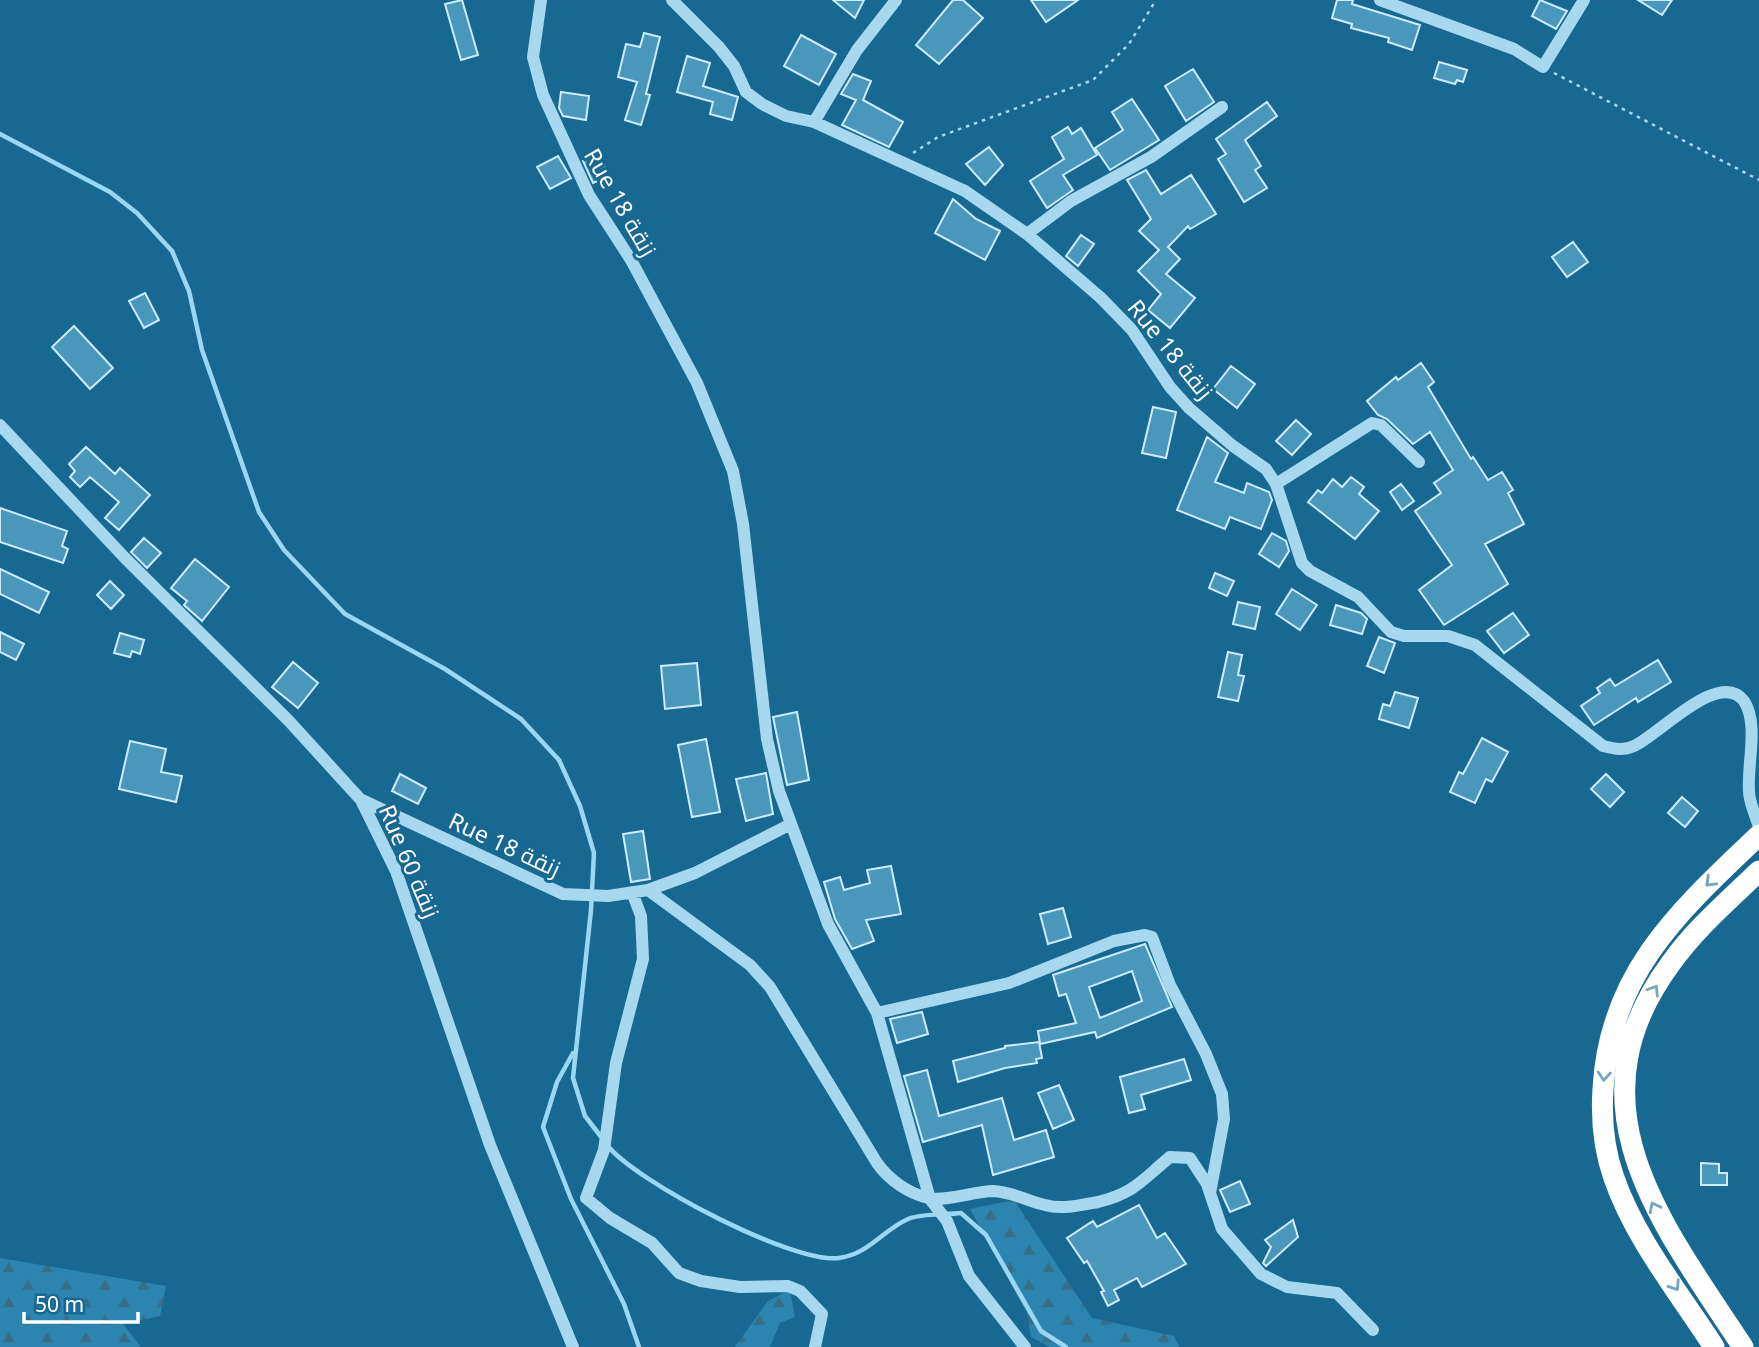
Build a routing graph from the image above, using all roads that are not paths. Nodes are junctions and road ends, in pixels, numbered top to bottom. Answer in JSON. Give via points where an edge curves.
{"nodes":[{"id":1,"x":541,"y":0,"type":"edge"},
{"id":2,"x":672,"y":0,"type":"edge"},
{"id":3,"x":896,"y":0,"type":"edge"},
{"id":4,"x":1584,"y":0,"type":"edge"},
{"id":5,"x":1387,"y":1,"type":"edge"},
{"id":6,"x":1222,"y":107,"type":"dead end"},
{"id":7,"x":814,"y":122,"type":"junction"},
{"id":8,"x":1027,"y":234,"type":"junction"},
{"id":9,"x":0,"y":425,"type":"edge"},
{"id":10,"x":1419,"y":462,"type":"dead end"},
{"id":11,"x":1276,"y":484,"type":"junction"},
{"id":12,"x":362,"y":800,"type":"junction"},
{"id":13,"x":791,"y":824,"type":"junction"},
{"id":14,"x":1759,"y":827,"type":"edge"},
{"id":15,"x":1759,"y":835,"type":"edge"},
{"id":16,"x":1759,"y":871,"type":"edge"},
{"id":17,"x":648,"y":890,"type":"junction"},
{"id":18,"x":632,"y":892,"type":"junction"},
{"id":19,"x":877,"y":1013,"type":"junction"},
{"id":20,"x":1209,"y":1196,"type":"junction"},
{"id":21,"x":933,"y":1202,"type":"junction"},
{"id":22,"x":1374,"y":1329,"type":"dead end"},
{"id":23,"x":573,"y":1347,"type":"edge"},
{"id":24,"x":815,"y":1347,"type":"edge"},
{"id":25,"x":1025,"y":1347,"type":"edge"},
{"id":26,"x":1714,"y":1347,"type":"edge"},
{"id":27,"x":1743,"y":1347,"type":"edge"}],
"edges":[{"from":1,"to":13,"type":"street","name":"Rue 18 زنقة","via":[[533,57],[543,95],[589,195],[631,260],[698,383],[733,471],[767,739]]},
{"from":2,"to":7,"type":"street","name":"Rue 18 زنقة","via":[[719,47],[746,92],[786,116]]},
{"from":3,"to":7,"type":"street","via":[[857,50]]},
{"from":4,"to":5,"type":"street","via":[[1543,67],[1514,49]]},
{"from":6,"to":8,"type":"street","via":[[1152,157],[1071,201]]},
{"from":7,"to":8,"type":"street","name":"Rue 18 زنقة","via":[[965,191]]},
{"from":8,"to":11,"type":"street","name":"Rue 18 زنقة","via":[[1132,330],[1189,408],[1257,461]]},
{"from":9,"to":12,"type":"street","name":"Rue 60 زنقة"},
{"from":10,"to":11,"type":"street","via":[[1381,425],[1371,423]]},
{"from":11,"to":14,"type":"street","name":"Rue 18 زنقة","via":[[1297,552],[1310,571],[1358,597],[1391,632],[1448,636],[1475,645],[1603,747],[1620,751],[1637,745],[1707,695],[1725,691],[1742,698],[1752,713],[1749,793]]},
{"from":12,"to":18,"type":"street","name":"Rue 18 زنقة","via":[[563,894]]},
{"from":12,"to":23,"type":"street","name":"Rue 60 زنقة","via":[[396,871],[490,1145]]},
{"from":13,"to":17,"type":"street","name":"Rue 18 زنقة","via":[[695,873]]},
{"from":13,"to":19,"type":"street","name":"Rue 18 زنقة","via":[[836,942]]},
{"from":15,"to":26,"type":"highway","one_way":true,"via":[[1696,894],[1642,960],[1619,1005],[1603,1074],[1603,1126],[1614,1178],[1635,1221]]},
{"from":27,"to":16,"type":"highway","one_way":true,"via":[[1653,1206],[1633,1157],[1624,1104],[1628,1050],[1646,1002],[1671,962]]},
{"from":17,"to":18,"type":"street","name":"Rue 18 زنقة"},
{"from":17,"to":21,"type":"street","via":[[750,965],[802,1035],[887,1177]]},
{"from":18,"to":24,"type":"street","via":[[640,916],[643,959],[617,1063],[609,1130],[586,1198],[652,1243],[679,1273],[740,1287],[788,1286],[800,1291],[822,1314]]},
{"from":19,"to":20,"type":"street","via":[[1009,983],[1114,941],[1152,937],[1222,1094],[1224,1119]]},
{"from":19,"to":21,"type":"street","name":"Rue 18 زنقة"},
{"from":20,"to":21,"type":"street","via":[[1195,1161],[1183,1156],[1170,1157],[1142,1185],[1081,1205],[1045,1205],[993,1191]]},
{"from":20,"to":22,"type":"street","via":[[1222,1229],[1261,1274],[1287,1287],[1337,1293]]},
{"from":21,"to":25,"type":"street","via":[[947,1221],[968,1276]]}]}
